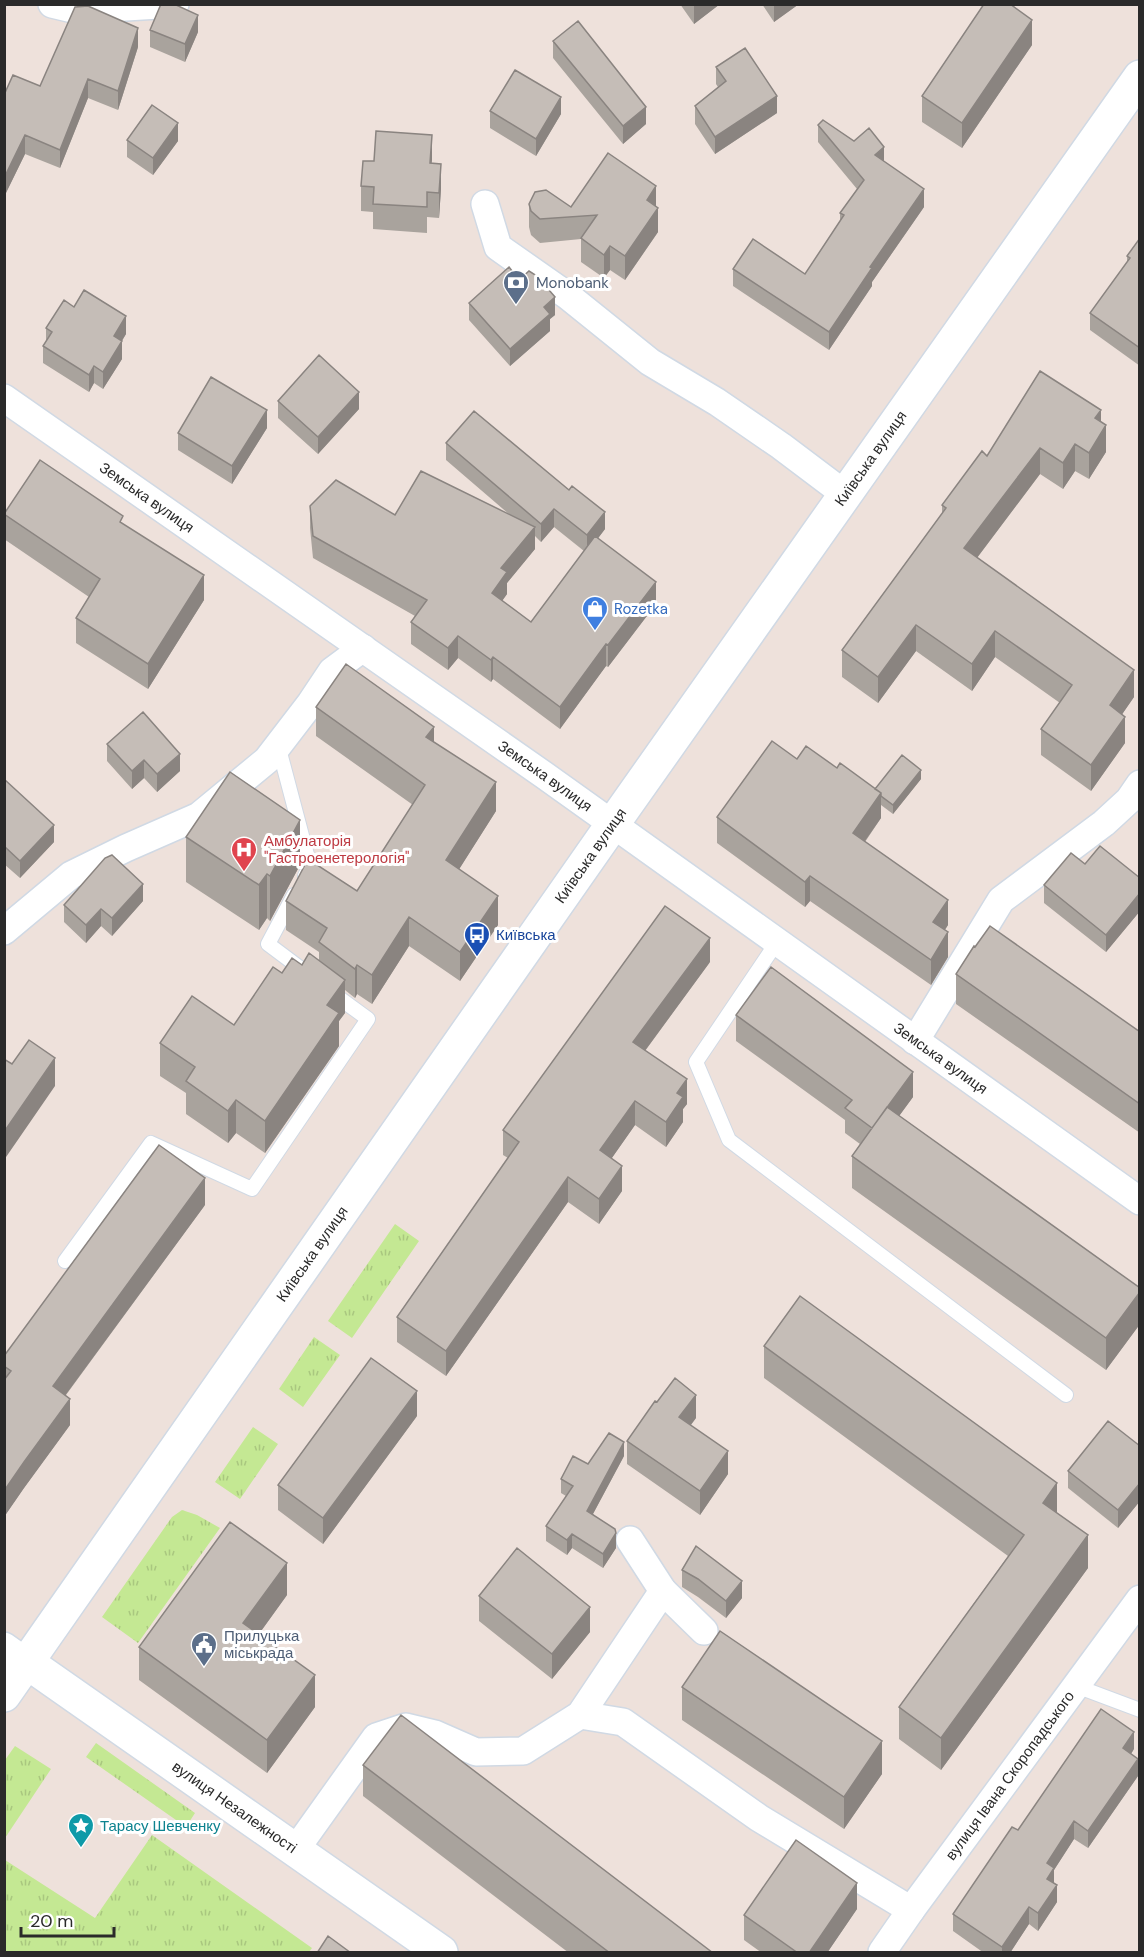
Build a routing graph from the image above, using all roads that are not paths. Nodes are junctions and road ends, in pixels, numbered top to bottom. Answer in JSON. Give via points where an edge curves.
{"nodes":[{"id":1,"x":52,"y":4,"type":"edge"},
{"id":2,"x":175,"y":4,"type":"edge"},
{"id":3,"x":1140,"y":77,"type":"edge"},
{"id":4,"x":485,"y":204,"type":"dead end"},
{"id":5,"x":4,"y":398,"type":"edge"},
{"id":6,"x":846,"y":495,"type":"junction"},
{"id":7,"x":363,"y":648,"type":"junction"},
{"id":8,"x":278,"y":745,"type":"junction"},
{"id":9,"x":1140,"y":784,"type":"edge"},
{"id":10,"x":612,"y":825,"type":"junction"},
{"id":11,"x":4,"y":931,"type":"edge"},
{"id":12,"x":777,"y":942,"type":"junction"},
{"id":13,"x":915,"y":1041,"type":"junction"},
{"id":14,"x":1140,"y":1201,"type":"edge"},
{"id":15,"x":65,"y":1261,"type":"dead end"},
{"id":16,"x":1066,"y":1395,"type":"dead end"},
{"id":17,"x":630,"y":1540,"type":"dead end"},
{"id":18,"x":663,"y":1591,"type":"junction"},
{"id":19,"x":1140,"y":1599,"type":"edge"},
{"id":20,"x":704,"y":1631,"type":"dead end"},
{"id":21,"x":16,"y":1654,"type":"edge"},
{"id":22,"x":1076,"y":1686,"type":"junction"},
{"id":23,"x":4,"y":1695,"type":"edge"},
{"id":24,"x":1140,"y":1710,"type":"edge"},
{"id":25,"x":580,"y":1715,"type":"junction"},
{"id":26,"x":296,"y":1849,"type":"junction"},
{"id":27,"x":911,"y":1910,"type":"junction"},
{"id":28,"x":438,"y":1952,"type":"edge"},
{"id":29,"x":882,"y":1953,"type":"edge"}],
"edges":[{"from":1,"to":2,"type":"street","via":[[77,10]]},
{"from":3,"to":6,"type":"main road","name":"Київська вулиця"},
{"from":4,"to":6,"type":"street","via":[[498,247],[568,296],[650,362],[717,402]]},
{"from":5,"to":7,"type":"street","name":"Земська вулиця"},
{"from":6,"to":10,"type":"main road","name":"Київська вулиця"},
{"from":7,"to":8,"type":"street","via":[[332,671]]},
{"from":7,"to":10,"type":"street","name":"Земська вулиця"},
{"from":8,"to":11,"type":"street","via":[[267,760],[199,816],[71,875]]},
{"from":8,"to":15,"type":"lane","via":[[310,866],[268,944],[368,1019],[252,1189],[151,1143]]},
{"from":9,"to":13,"type":"street","via":[[1104,823],[1001,900]]},
{"from":10,"to":12,"type":"street","name":"Земська вулиця"},
{"from":10,"to":21,"type":"main road","name":"Київська вулиця"},
{"from":12,"to":13,"type":"street","name":"Земська вулиця"},
{"from":12,"to":16,"type":"lane","via":[[696,1062],[729,1140]]},
{"from":13,"to":14,"type":"street","name":"Земська вулиця"},
{"from":17,"to":18,"type":"street"},
{"from":18,"to":20,"type":"street"},
{"from":18,"to":25,"type":"street"},
{"from":19,"to":22,"type":"street","name":"вулиця Івана Скоропадського"},
{"from":21,"to":23,"type":"main road","name":"Київська вулиця"},
{"from":21,"to":26,"type":"main road","name":"вулиця Незалежності"},
{"from":22,"to":24,"type":"lane"},
{"from":22,"to":27,"type":"street","name":"вулиця Івана Скоропадського"},
{"from":25,"to":26,"type":"street","via":[[523,1751],[476,1752],[435,1734],[406,1727],[376,1737]]},
{"from":25,"to":27,"type":"street","via":[[623,1722],[759,1818]]},
{"from":26,"to":28,"type":"main road","name":"вулиця Незалежності"},
{"from":27,"to":29,"type":"street","name":"вулиця Івана Скоропадського"}]}
